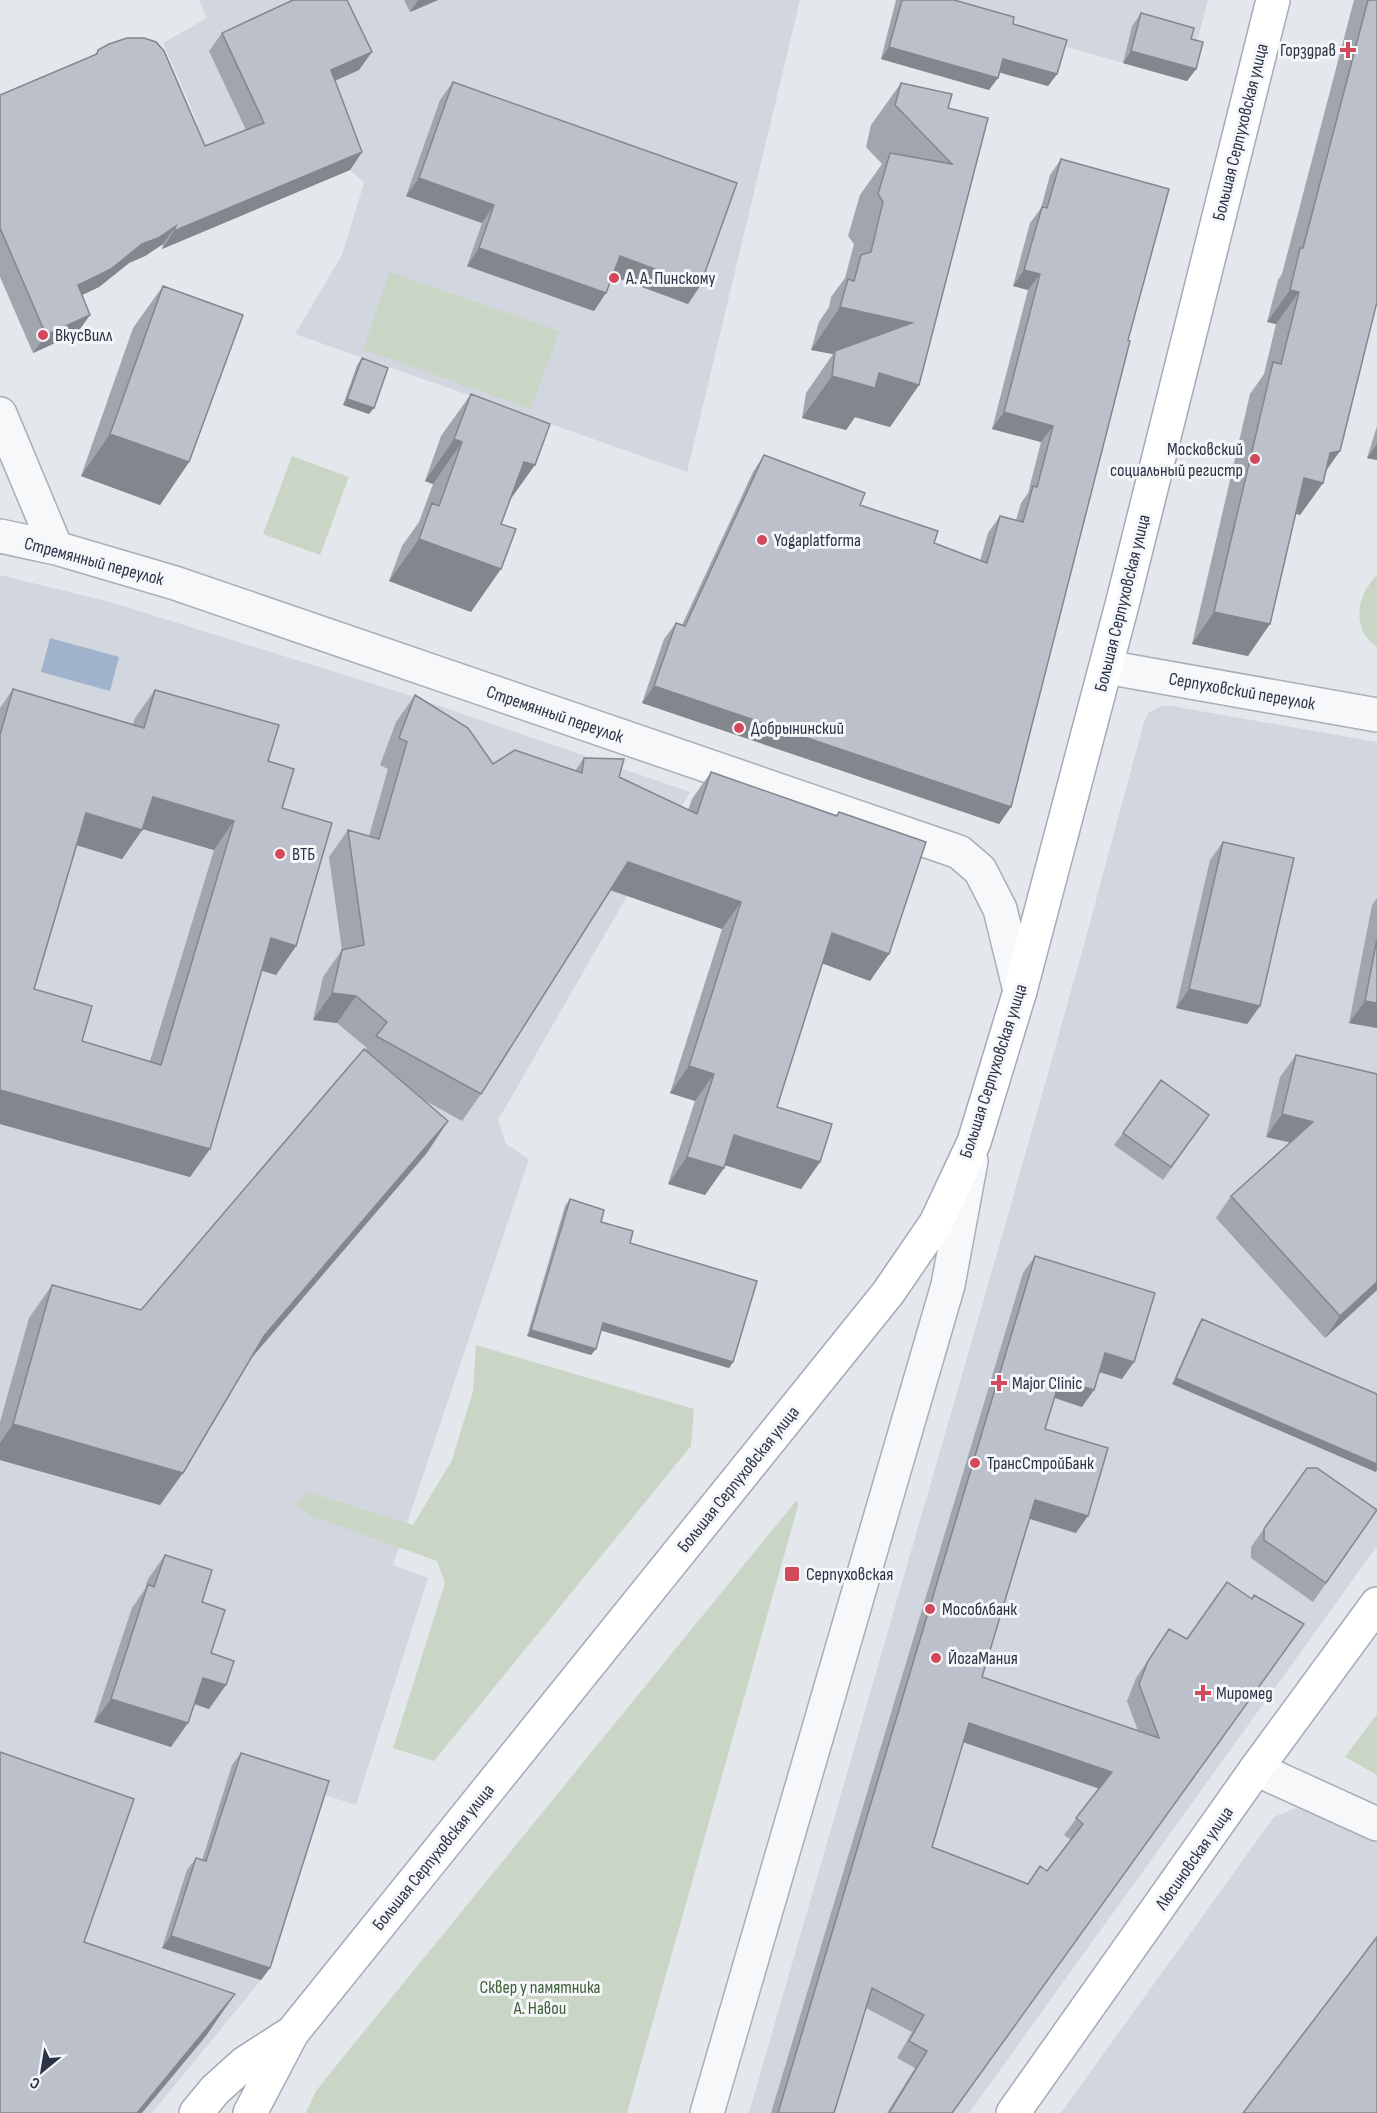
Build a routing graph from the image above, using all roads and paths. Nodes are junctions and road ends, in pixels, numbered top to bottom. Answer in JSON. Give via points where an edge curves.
{"nodes":[{"id":1,"x":1273,"y":0,"type":"edge"},
{"id":2,"x":0,"y":414,"type":"edge"},
{"id":3,"x":0,"y":536,"type":"edge"},
{"id":4,"x":57,"y":548,"type":"junction"},
{"id":5,"x":1106,"y":667,"type":"junction"},
{"id":6,"x":1377,"y":715,"type":"edge"},
{"id":7,"x":1020,"y":991,"type":"junction"},
{"id":8,"x":975,"y":1142,"type":"junction"},
{"id":9,"x":1377,"y":1604,"type":"edge"},
{"id":10,"x":1256,"y":1769,"type":"junction"},
{"id":11,"x":1377,"y":1824,"type":"edge"},
{"id":12,"x":292,"y":2033,"type":"junction"},
{"id":13,"x":196,"y":2113,"type":"edge"},
{"id":14,"x":250,"y":2113,"type":"edge"},
{"id":15,"x":706,"y":2113,"type":"edge"},
{"id":16,"x":1013,"y":2113,"type":"edge"}],
"edges":[{"from":1,"to":5,"type":"main road","name":"Большая Серпуховская улица"},
{"from":2,"to":4,"type":"street"},
{"from":3,"to":4,"type":"street","name":"Стремянный переулок"},
{"from":4,"to":7,"type":"street","name":"Стремянный переулок","via":[[186,587],[959,852],[980,870],[1000,909]]},
{"from":5,"to":6,"type":"street","name":"Серпуховский переулок"},
{"from":5,"to":7,"type":"main road","name":"Большая Серпуховская улица"},
{"from":7,"to":8,"type":"main road","name":"Большая Серпуховская улица"},
{"from":8,"to":12,"type":"main road","name":"Большая Серпуховская улица","via":[[936,1223],[888,1293]]},
{"from":8,"to":15,"type":"street","via":[[948,1286]]},
{"from":9,"to":10,"type":"main road","name":"Люсиновская улица"},
{"from":10,"to":11,"type":"street"},
{"from":10,"to":16,"type":"main road","name":"Люсиновская улица"},
{"from":12,"to":13,"type":"main road","via":[[245,2063]]},
{"from":12,"to":14,"type":"main road","name":"Большая Серпуховская улица"}]}
